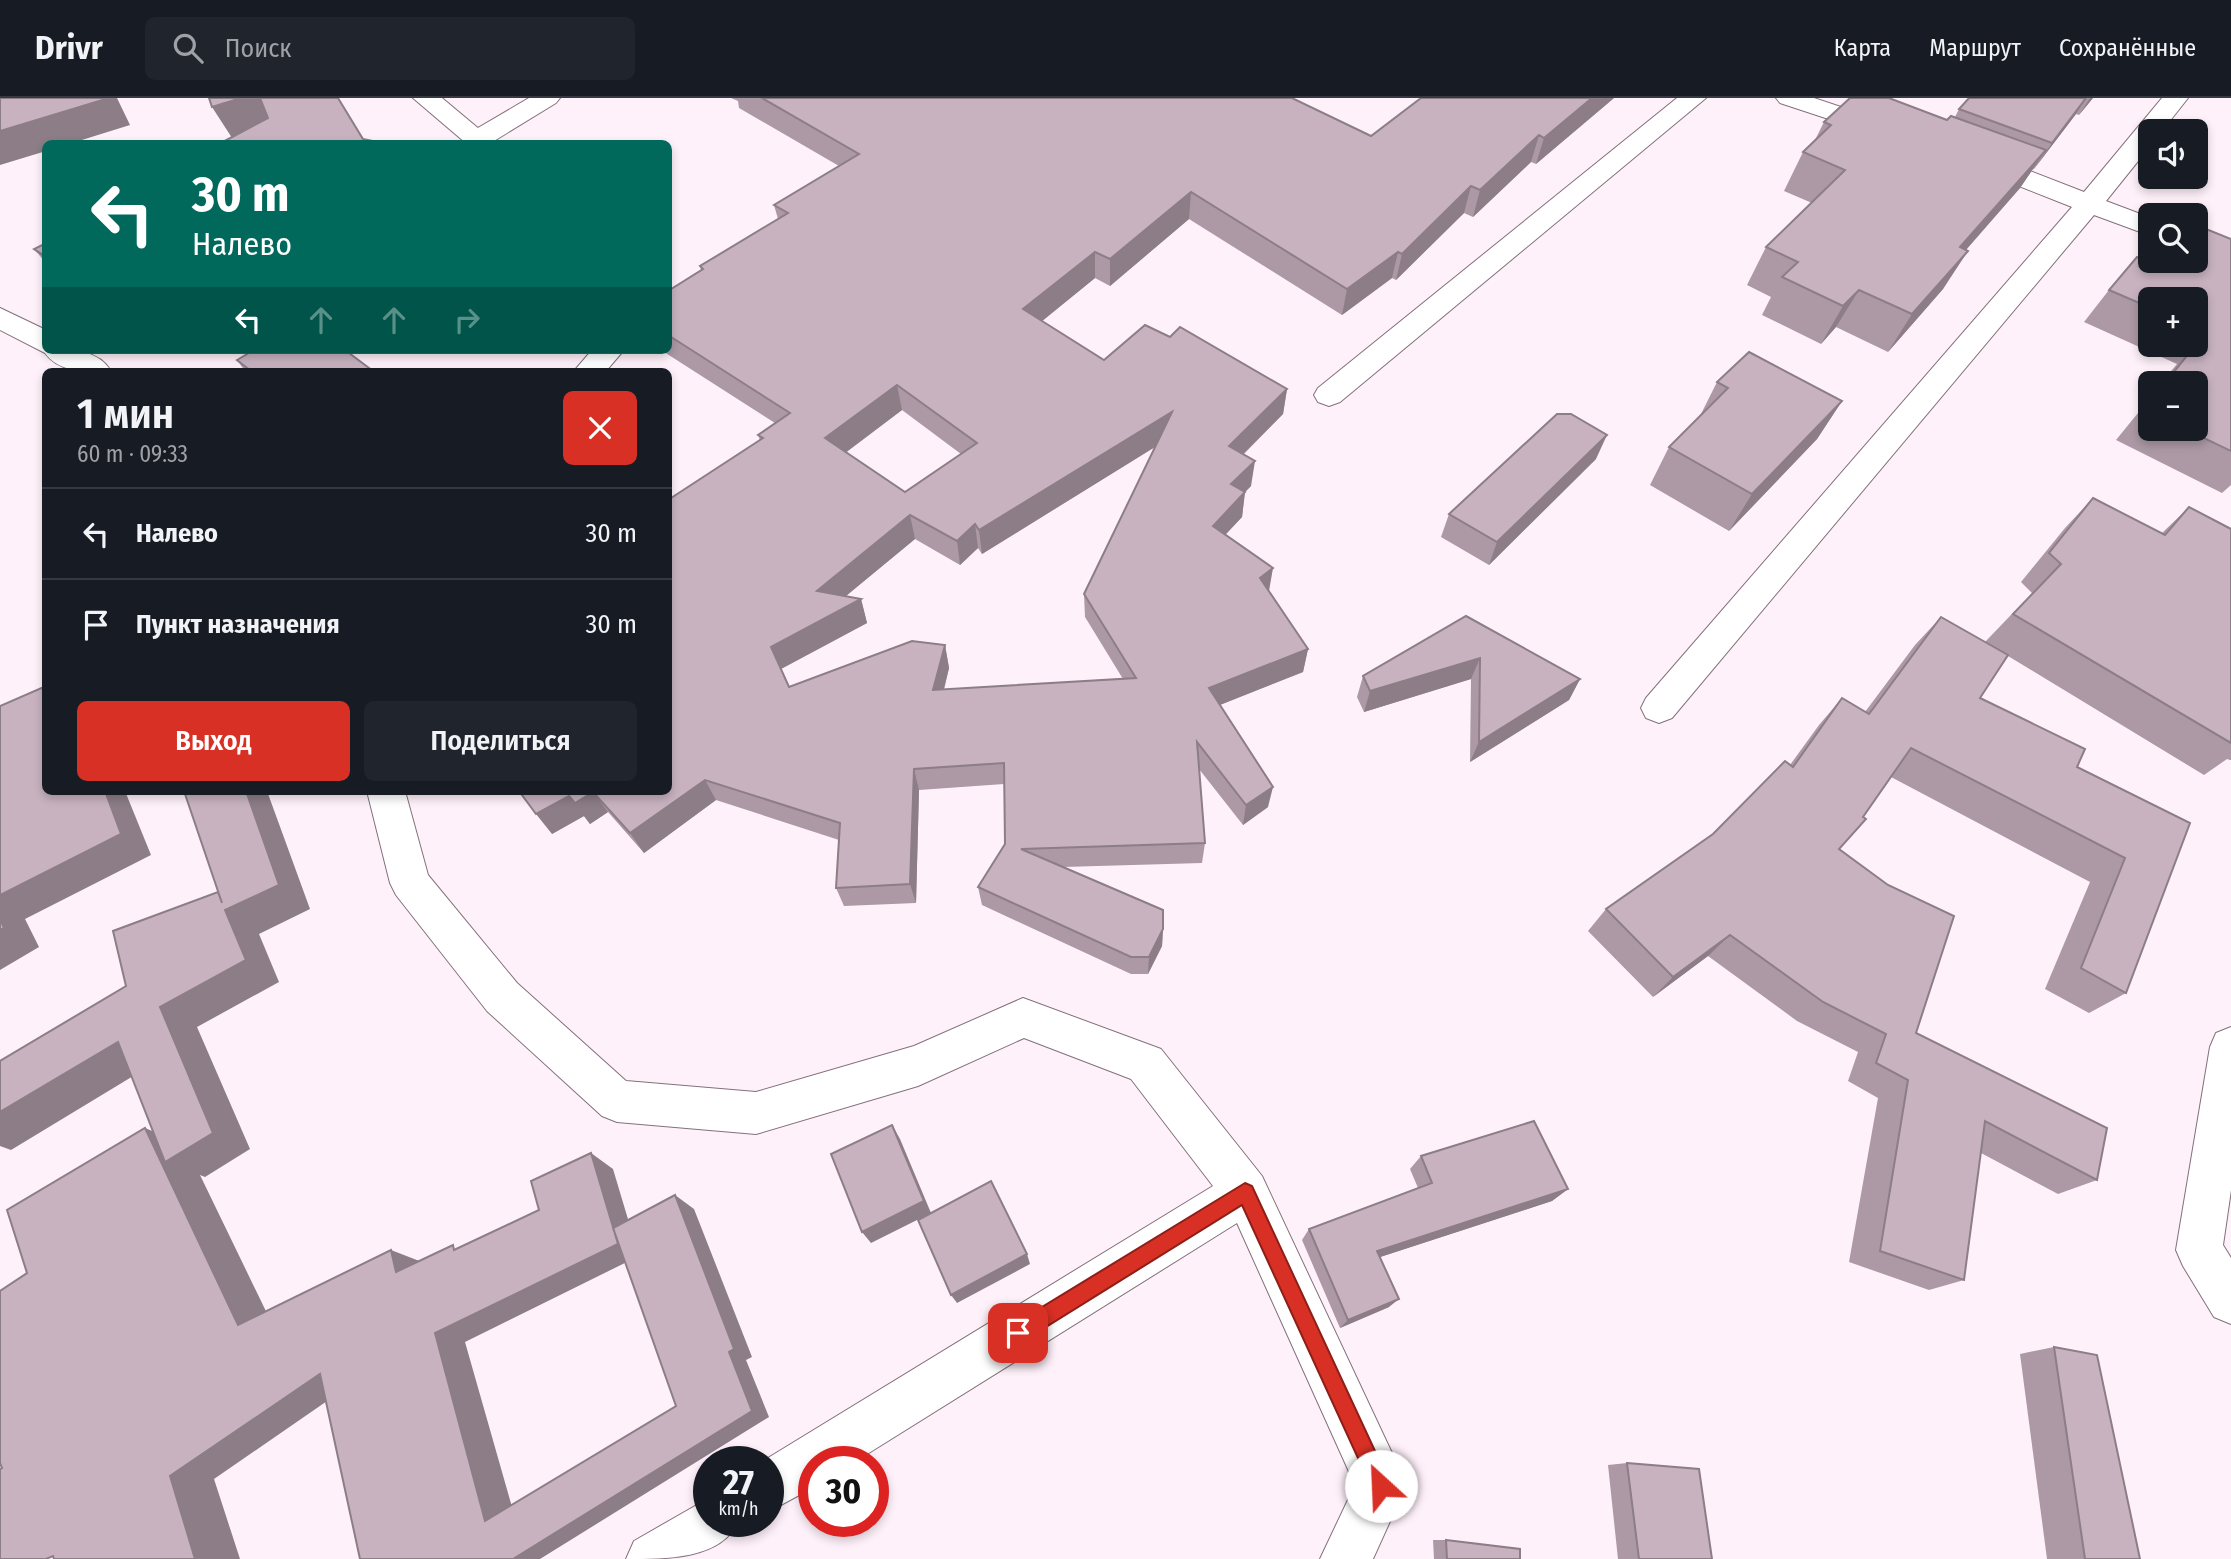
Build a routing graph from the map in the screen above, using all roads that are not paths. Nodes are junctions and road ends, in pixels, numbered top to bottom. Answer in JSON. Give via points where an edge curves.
{"nodes":[{"id":1,"x":426,"y":98,"type":"edge"},
{"id":2,"x":547,"y":98,"type":"edge"},
{"id":3,"x":1693,"y":98,"type":"edge"},
{"id":4,"x":1789,"y":98,"type":"edge"},
{"id":5,"x":2175,"y":98,"type":"edge"},
{"id":6,"x":1906,"y":136,"type":"edge"},
{"id":7,"x":481,"y":140,"type":"edge"},
{"id":8,"x":484,"y":140,"type":"edge"},
{"id":9,"x":1958,"y":153,"type":"edge"},
{"id":10,"x":2088,"y":205,"type":"junction"},
{"id":11,"x":2138,"y":223,"type":"edge"},
{"id":12,"x":0,"y":318,"type":"edge"},
{"id":13,"x":42,"y":341,"type":"edge"},
{"id":14,"x":65,"y":354,"type":"edge"},
{"id":15,"x":605,"y":354,"type":"edge"},
{"id":16,"x":91,"y":368,"type":"edge"},
{"id":17,"x":592,"y":368,"type":"edge"},
{"id":18,"x":1329,"y":395,"type":"dead end"},
{"id":19,"x":1659,"y":708,"type":"dead end"},
{"id":20,"x":387,"y":795,"type":"edge"},
{"id":21,"x":2231,"y":1047,"type":"edge"},
{"id":22,"x":1245,"y":1192,"type":"junction"},
{"id":23,"x":2231,"y":1300,"type":"edge"},
{"id":24,"x":784,"y":1477,"type":"edge"},
{"id":25,"x":693,"y":1534,"type":"edge"},
{"id":26,"x":652,"y":1559,"type":"edge"},
{"id":27,"x":1346,"y":1559,"type":"edge"}],
"edges":[{"from":1,"to":7,"type":"street"},
{"from":2,"to":8,"type":"street"},
{"from":3,"to":18,"type":"street"},
{"from":4,"to":6,"type":"street"},
{"from":5,"to":10,"type":"street"},
{"from":9,"to":10,"type":"street"},
{"from":10,"to":11,"type":"street"},
{"from":10,"to":19,"type":"street"},
{"from":12,"to":13,"type":"street"},
{"from":14,"to":16,"type":"street"},
{"from":15,"to":17,"type":"street"},
{"from":20,"to":22,"type":"street","via":[[410,883],[502,996],[617,1101],[756,1112],[918,1065],[1023,1017],[1146,1064]]},
{"from":21,"to":23,"type":"street","via":[[2199,1250]]},
{"from":22,"to":24,"type":"street"},
{"from":22,"to":27,"type":"street","via":[[1381,1486]]},
{"from":25,"to":26,"type":"street"}]}
